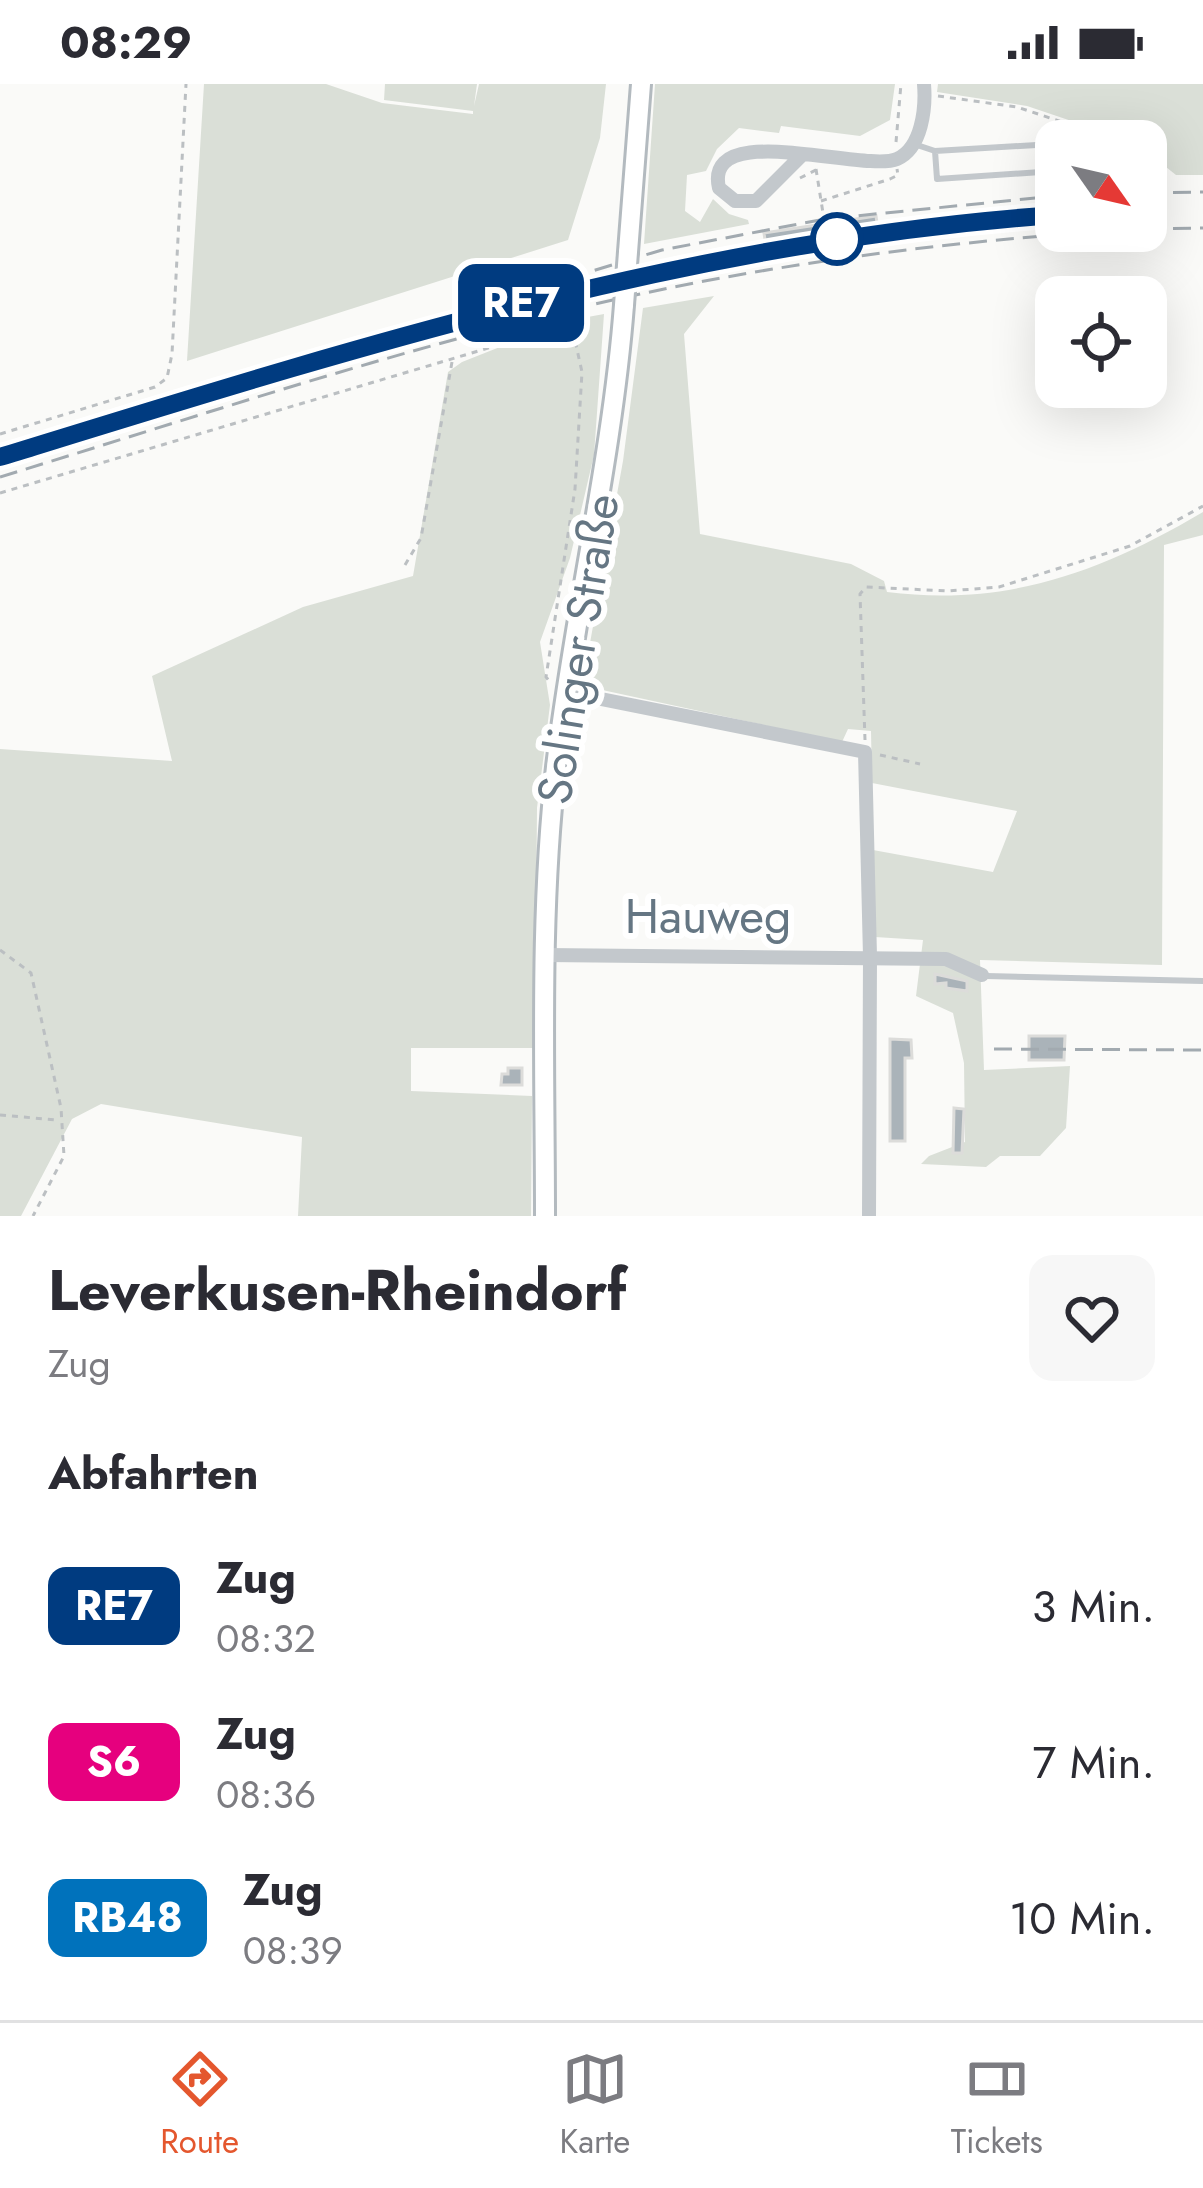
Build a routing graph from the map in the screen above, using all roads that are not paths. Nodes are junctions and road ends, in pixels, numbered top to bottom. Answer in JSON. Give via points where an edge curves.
{"nodes":[{"id":1,"x":641,"y":84,"type":"edge"},
{"id":2,"x":924,"y":89,"type":"edge"},
{"id":3,"x":914,"y":144,"type":"junction"},
{"id":4,"x":935,"y":151,"type":"junction"},
{"id":5,"x":802,"y":155,"type":"junction"},
{"id":6,"x":566,"y":692,"type":"junction"},
{"id":7,"x":546,"y":955,"type":"junction"},
{"id":8,"x":870,"y":956,"type":"junction"},
{"id":9,"x":982,"y":976,"type":"joint"},
{"id":10,"x":1203,"y":981,"type":"edge"},
{"id":11,"x":545,"y":1216,"type":"edge"},
{"id":12,"x":869,"y":1216,"type":"edge"}],
"edges":[{"from":1,"to":6,"type":"main road","name":"Solinger Straße","bridge":true,"via":[[609,444]]},
{"from":2,"to":3,"type":"street"},
{"from":3,"to":4,"type":"lane"},
{"from":3,"to":5,"type":"street","via":[[895,160],[875,163]]},
{"from":4,"to":4,"type":"lane","via":[[937,179],[1055,171],[1052,144]]},
{"from":5,"to":5,"type":"street","via":[[737,152],[720,167],[719,188],[735,201],[757,201]]},
{"from":6,"to":7,"type":"main road","name":"Solinger Straße"},
{"from":6,"to":8,"type":"street","via":[[865,752]]},
{"from":7,"to":8,"type":"street","name":"Hauweg"},
{"from":7,"to":11,"type":"main road","name":"Solinger Straße"},
{"from":8,"to":9,"type":"street","name":"Hauweg","via":[[946,959]]},
{"from":8,"to":12,"type":"street"},
{"from":9,"to":10,"type":"lane"}]}
